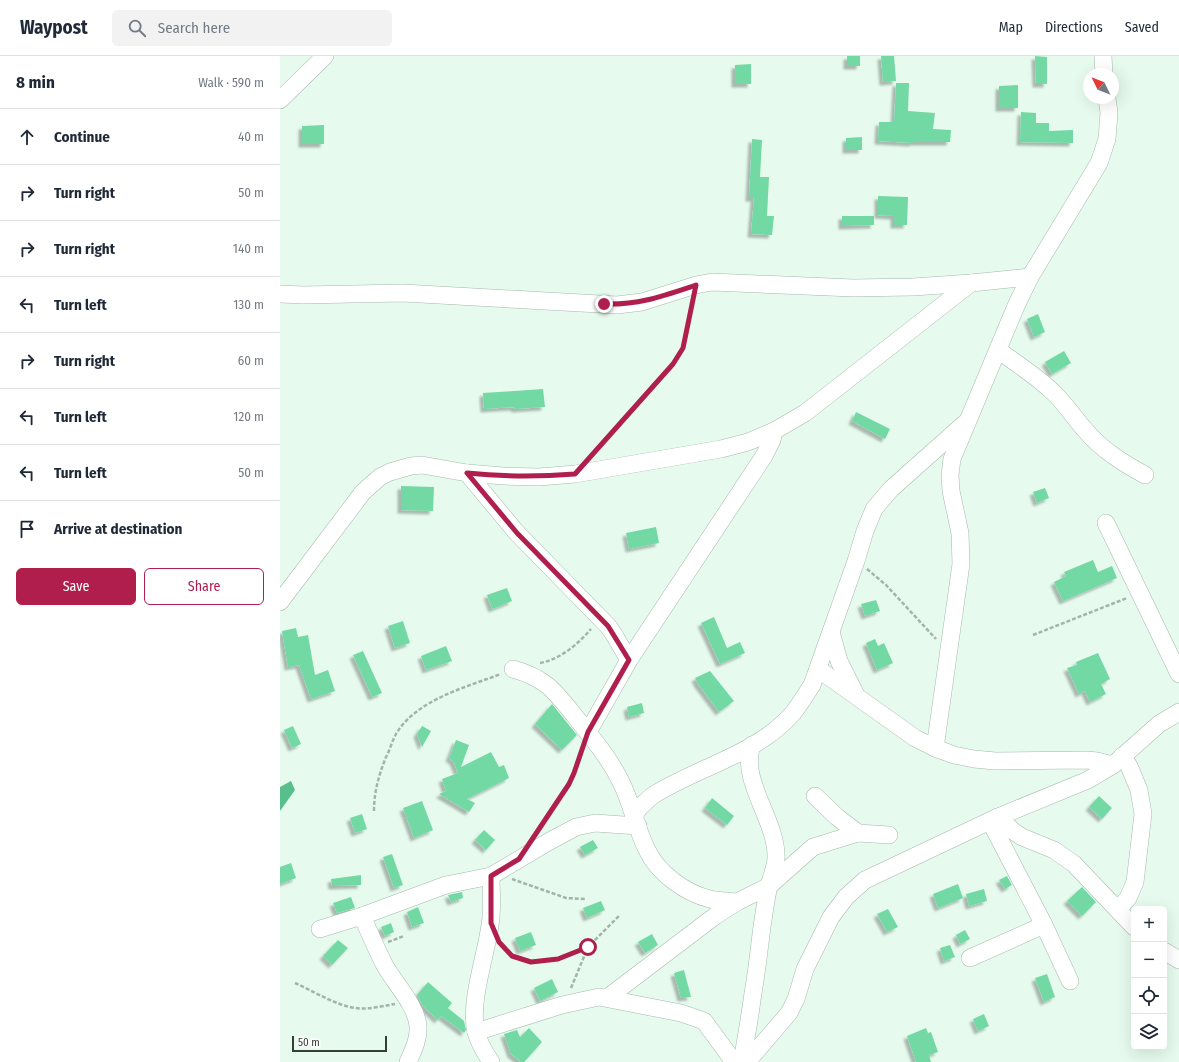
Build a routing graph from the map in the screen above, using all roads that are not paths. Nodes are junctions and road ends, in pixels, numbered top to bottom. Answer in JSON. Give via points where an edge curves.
{"nodes":[{"id":1,"x":325,"y":56,"type":"edge"},
{"id":2,"x":1103,"y":56,"type":"edge"},
{"id":3,"x":1104,"y":68,"type":"edge"},
{"id":4,"x":280,"y":100,"type":"edge"},
{"id":5,"x":1108,"y":104,"type":"edge"},
{"id":6,"x":1030,"y":277,"type":"junction"},
{"id":7,"x":972,"y":283,"type":"junction"},
{"id":8,"x":280,"y":294,"type":"edge"},
{"id":9,"x":998,"y":350,"type":"junction"},
{"id":10,"x":967,"y":422,"type":"junction"},
{"id":11,"x":774,"y":431,"type":"junction"},
{"id":12,"x":467,"y":473,"type":"junction"},
{"id":13,"x":1145,"y":475,"type":"dead end"},
{"id":14,"x":1106,"y":523,"type":"dead end"},
{"id":15,"x":280,"y":602,"type":"edge"},
{"id":16,"x":831,"y":632,"type":"junction"},
{"id":17,"x":629,"y":660,"type":"junction"},
{"id":18,"x":513,"y":669,"type":"road end"},
{"id":19,"x":818,"y":669,"type":"junction"},
{"id":20,"x":1179,"y":674,"type":"edge"},
{"id":21,"x":857,"y":697,"type":"junction"},
{"id":22,"x":1179,"y":712,"type":"edge"},
{"id":23,"x":588,"y":732,"type":"junction"},
{"id":24,"x":752,"y":745,"type":"junction"},
{"id":25,"x":935,"y":748,"type":"junction"},
{"id":26,"x":1118,"y":760,"type":"junction"},
{"id":27,"x":815,"y":796,"type":"dead end"},
{"id":28,"x":994,"y":819,"type":"junction"},
{"id":29,"x":636,"y":821,"type":"junction"},
{"id":30,"x":858,"y":833,"type":"junction"},
{"id":31,"x":889,"y":835,"type":"dead end"},
{"id":32,"x":494,"y":875,"type":"junction"},
{"id":33,"x":769,"y":886,"type":"junction"},
{"id":34,"x":737,"y":902,"type":"junction"},
{"id":35,"x":1118,"y":910,"type":"junction"},
{"id":36,"x":362,"y":916,"type":"junction"},
{"id":37,"x":1131,"y":924,"type":"edge"},
{"id":38,"x":1044,"y":926,"type":"junction"},
{"id":39,"x":320,"y":929,"type":"dead end"},
{"id":40,"x":1167,"y":953,"type":"edge"},
{"id":41,"x":970,"y":958,"type":"dead end"},
{"id":42,"x":1179,"y":960,"type":"edge"},
{"id":43,"x":1070,"y":981,"type":"dead end"},
{"id":44,"x":607,"y":998,"type":"junction"},
{"id":45,"x":476,"y":1032,"type":"junction"},
{"id":46,"x":408,"y":1062,"type":"edge"},
{"id":47,"x":491,"y":1062,"type":"edge"},
{"id":48,"x":734,"y":1062,"type":"edge"},
{"id":49,"x":742,"y":1062,"type":"edge"},
{"id":50,"x":747,"y":1062,"type":"edge"}],
"edges":[{"from":1,"to":4,"type":"street"},
{"from":2,"to":3,"type":"street"},
{"from":5,"to":6,"type":"street","via":[[1107,139],[1099,163]]},
{"from":6,"to":7,"type":"street"},
{"from":6,"to":9,"type":"street"},
{"from":7,"to":8,"type":"street","via":[[853,288],[722,282],[696,285],[654,299],[617,305],[403,293]]},
{"from":7,"to":11,"type":"street","via":[[805,413]]},
{"from":9,"to":10,"type":"street"},
{"from":9,"to":13,"type":"street","via":[[1053,392],[1104,449],[1123,464]]},
{"from":10,"to":16,"type":"street","via":[[891,489],[874,510]]},
{"from":10,"to":25,"type":"street","via":[[952,459],[950,475],[960,533],[961,564]]},
{"from":11,"to":12,"type":"street","via":[[728,447],[575,474],[539,477]]},
{"from":11,"to":17,"type":"street","via":[[764,456]]},
{"from":12,"to":15,"type":"street","via":[[422,465],[400,468],[380,477],[363,492]]},
{"from":12,"to":17,"type":"street","via":[[517,533],[614,633]]},
{"from":14,"to":20,"type":"street"},
{"from":16,"to":19,"type":"street"},
{"from":16,"to":21,"type":"street","via":[[839,661]]},
{"from":17,"to":23,"type":"street"},
{"from":18,"to":23,"type":"street","via":[[529,673],[555,691]]},
{"from":19,"to":21,"type":"street"},
{"from":19,"to":24,"type":"street","via":[[809,690],[793,713],[781,725]]},
{"from":21,"to":25,"type":"street","via":[[915,738]]},
{"from":22,"to":26,"type":"street","via":[[1159,724]]},
{"from":23,"to":29,"type":"street","via":[[613,766]]},
{"from":24,"to":29,"type":"street","via":[[645,801]]},
{"from":24,"to":33,"type":"street","via":[[749,768],[775,844],[774,873]]},
{"from":25,"to":26,"type":"street","via":[[961,756],[995,761]]},
{"from":26,"to":28,"type":"street","via":[[1088,780]]},
{"from":26,"to":35,"type":"street","via":[[1130,766],[1140,790],[1143,814],[1135,882],[1128,898]]},
{"from":27,"to":30,"type":"street"},
{"from":28,"to":35,"type":"street","via":[[1022,837],[1065,856]]},
{"from":28,"to":38,"type":"street"},
{"from":28,"to":50,"type":"street","via":[[865,880],[846,897],[831,917],[814,949],[789,1013]]},
{"from":29,"to":32,"type":"street","via":[[595,823],[576,827],[536,848]]},
{"from":29,"to":34,"type":"street","via":[[647,851],[663,873],[685,889],[710,899]]},
{"from":30,"to":31,"type":"street"},
{"from":30,"to":33,"type":"street","via":[[813,847]]},
{"from":32,"to":36,"type":"street","via":[[446,886]]},
{"from":32,"to":45,"type":"street","via":[[491,923],[474,1015]]},
{"from":33,"to":34,"type":"street"},
{"from":33,"to":49,"type":"street"},
{"from":34,"to":44,"type":"street","via":[[695,930]]},
{"from":35,"to":37,"type":"street"},
{"from":36,"to":39,"type":"street"},
{"from":36,"to":46,"type":"street","via":[[384,964],[414,1010],[418,1026],[416,1043]]},
{"from":38,"to":41,"type":"street"},
{"from":38,"to":43,"type":"street"},
{"from":40,"to":42,"type":"street"},
{"from":44,"to":45,"type":"street","via":[[599,997],[558,1007]]},
{"from":44,"to":48,"type":"street","via":[[704,1020]]},
{"from":45,"to":47,"type":"street","via":[[483,1051]]}]}
